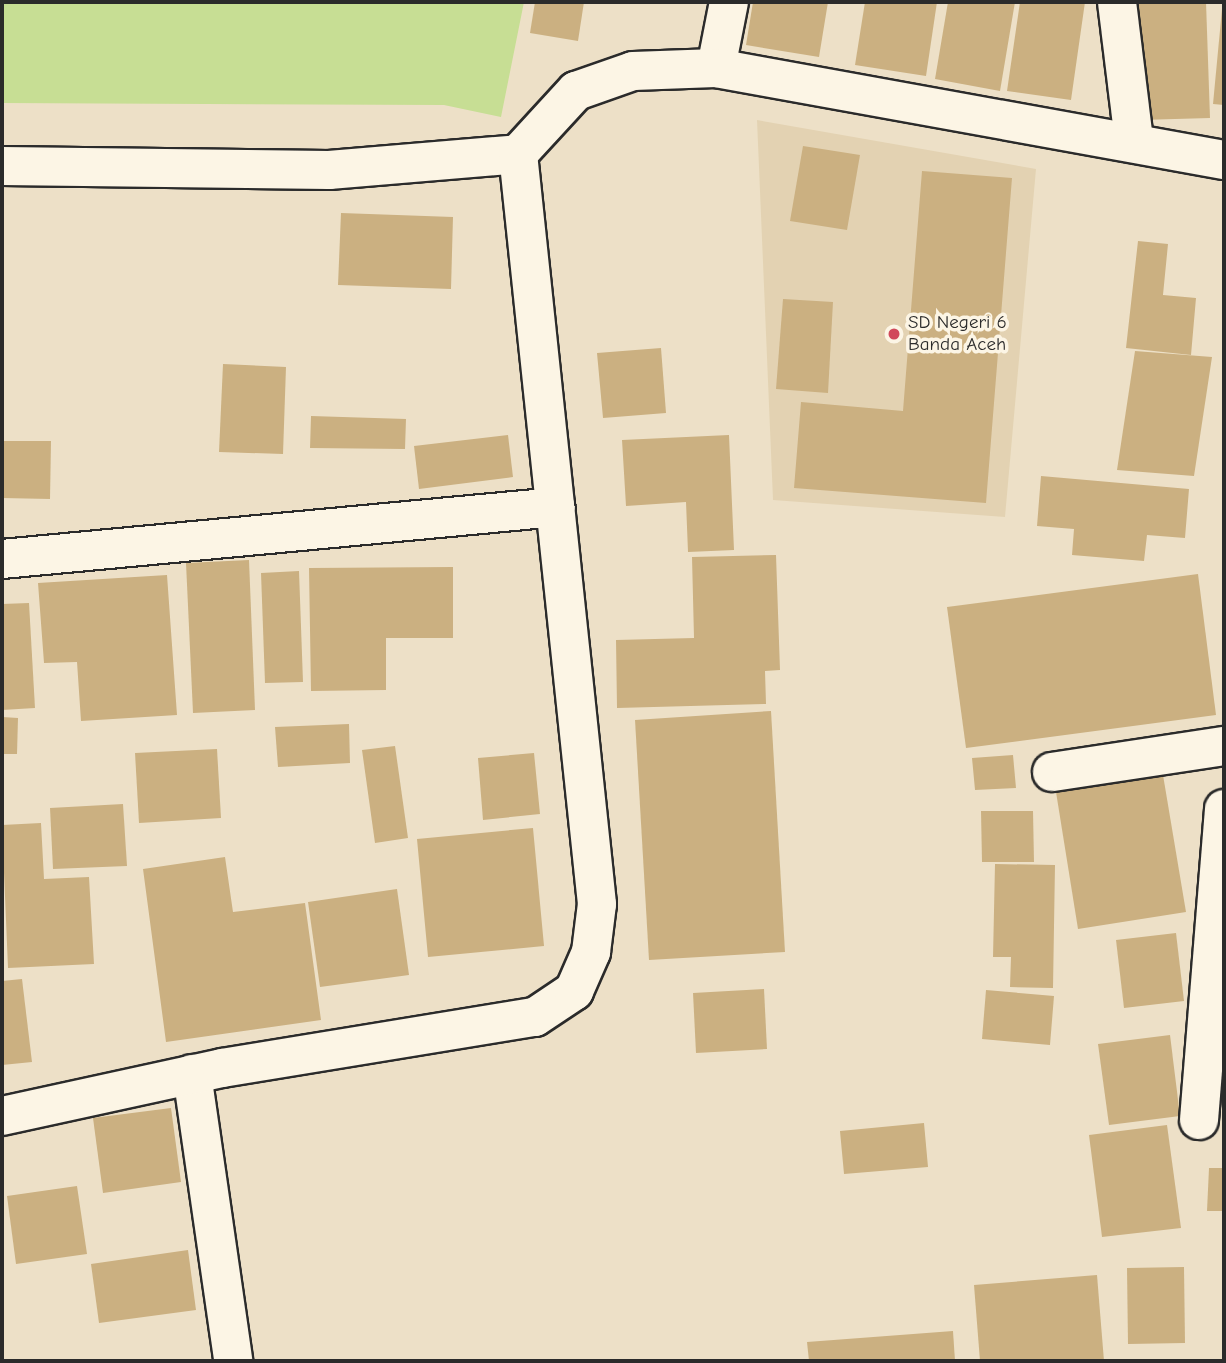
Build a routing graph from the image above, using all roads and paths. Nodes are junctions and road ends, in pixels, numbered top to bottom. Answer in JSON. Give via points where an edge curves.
{"nodes":[{"id":1,"x":729,"y":2,"type":"edge"},
{"id":2,"x":1117,"y":2,"type":"edge"},
{"id":3,"x":716,"y":68,"type":"junction"},
{"id":4,"x":1134,"y":141,"type":"junction"},
{"id":5,"x":518,"y":154,"type":"junction"},
{"id":6,"x":1224,"y":160,"type":"edge"},
{"id":7,"x":2,"y":166,"type":"edge"},
{"id":8,"x":556,"y":507,"type":"junction"},
{"id":9,"x":2,"y":559,"type":"edge"},
{"id":10,"x":1224,"y":747,"type":"edge"},
{"id":11,"x":1052,"y":772,"type":"dead end"},
{"id":12,"x":1224,"y":809,"type":"edge"},
{"id":13,"x":1219,"y":958,"type":"edge"},
{"id":14,"x":192,"y":1074,"type":"junction"},
{"id":15,"x":2,"y":1116,"type":"edge"},
{"id":16,"x":1199,"y":1120,"type":"dead end"},
{"id":17,"x":233,"y":1360,"type":"edge"}],
"edges":[{"from":1,"to":3,"type":"street"},
{"from":2,"to":4,"type":"street"},
{"from":3,"to":4,"type":"street"},
{"from":3,"to":5,"type":"street","via":[[633,71],[576,91]]},
{"from":4,"to":6,"type":"street"},
{"from":5,"to":7,"type":"street","via":[[329,170]]},
{"from":5,"to":8,"type":"street"},
{"from":8,"to":9,"type":"street"},
{"from":8,"to":14,"type":"street","via":[[597,904],[591,952],[574,991],[535,1017]]},
{"from":10,"to":11,"type":"street"},
{"from":12,"to":13,"type":"street"},
{"from":13,"to":16,"type":"street"},
{"from":14,"to":15,"type":"street"},
{"from":14,"to":17,"type":"street"}]}
